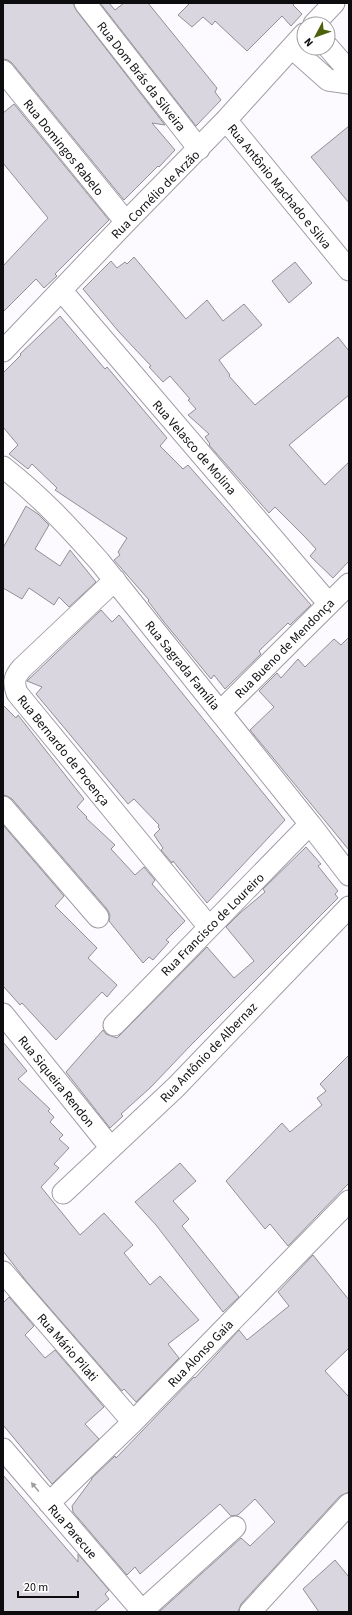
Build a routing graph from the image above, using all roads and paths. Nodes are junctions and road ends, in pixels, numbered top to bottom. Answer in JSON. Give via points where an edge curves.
{"nodes":[{"id":1,"x":85,"y":3,"type":"edge"},
{"id":2,"x":334,"y":3,"type":"edge"},
{"id":3,"x":322,"y":16,"type":"edge"},
{"id":4,"x":296,"y":43,"type":"edge"},
{"id":5,"x":310,"y":56,"type":"edge"},
{"id":6,"x":336,"y":56,"type":"edge"},
{"id":7,"x":3,"y":71,"type":"edge"},
{"id":8,"x":349,"y":71,"type":"edge"},
{"id":9,"x":349,"y":82,"type":"edge"},
{"id":10,"x":226,"y":120,"type":"junction"},
{"id":11,"x":199,"y":149,"type":"junction"},
{"id":12,"x":126,"y":222,"type":"junction"},
{"id":13,"x":349,"y":270,"type":"edge"},
{"id":14,"x":60,"y":290,"type":"junction"},
{"id":15,"x":3,"y":351,"type":"edge"},
{"id":16,"x":3,"y":467,"type":"edge"},
{"id":17,"x":114,"y":580,"type":"junction"},
{"id":18,"x":349,"y":584,"type":"edge"},
{"id":19,"x":329,"y":604,"type":"junction"},
{"id":20,"x":220,"y":712,"type":"junction"},
{"id":21,"x":3,"y":807,"type":"edge"},
{"id":22,"x":310,"y":824,"type":"junction"},
{"id":23,"x":349,"y":875,"type":"edge"},
{"id":24,"x":349,"y":907,"type":"edge"},
{"id":25,"x":98,"y":917,"type":"dead end"},
{"id":26,"x":209,"y":927,"type":"junction"},
{"id":27,"x":3,"y":1014,"type":"edge"},
{"id":28,"x":114,"y":1024,"type":"dead end"},
{"id":29,"x":111,"y":1148,"type":"junction"},
{"id":30,"x":63,"y":1194,"type":"dead end"},
{"id":31,"x":349,"y":1201,"type":"edge"},
{"id":32,"x":3,"y":1272,"type":"edge"},
{"id":33,"x":133,"y":1422,"type":"junction"},
{"id":34,"x":3,"y":1449,"type":"edge"},
{"id":35,"x":48,"y":1503,"type":"junction"},
{"id":36,"x":349,"y":1504,"type":"edge"},
{"id":37,"x":235,"y":1527,"type":"dead end"},
{"id":38,"x":142,"y":1611,"type":"edge"},
{"id":39,"x":250,"y":1612,"type":"edge"}],
"edges":[{"from":1,"to":11,"type":"street","name":"Rua Dom Brás da Silveira"},
{"from":2,"to":3,"type":"street"},
{"from":4,"to":10,"type":"street","name":"Rua Cornélio de Arzão"},
{"from":5,"to":9,"type":"street","via":[[328,80]]},
{"from":6,"to":8,"type":"street"},
{"from":7,"to":12,"type":"street","name":"Rua Domingos Rabelo"},
{"from":10,"to":11,"type":"street","name":"Rua Cornélio de Arzão"},
{"from":10,"to":13,"type":"street","name":"Rua Antônio Machado e Silva"},
{"from":11,"to":12,"type":"street","name":"Rua Cornélio de Arzão"},
{"from":12,"to":14,"type":"street","name":"Rua Cornélio de Arzão"},
{"from":14,"to":15,"type":"street","name":"Rua Cornélio de Arzão"},
{"from":14,"to":19,"type":"street","name":"Rua Velasco de Molina"},
{"from":16,"to":17,"type":"street","name":"Rua Sagrada Família","via":[[66,523]]},
{"from":17,"to":20,"type":"street","name":"Rua Sagrada Família"},
{"from":17,"to":26,"type":"street","name":"Rua Bernardo de Proença","via":[[16,674],[14,686],[17,693]]},
{"from":18,"to":19,"type":"street","name":"Rua Bueno de Mendonça"},
{"from":19,"to":20,"type":"street","name":"Rua Bueno de Mendonça"},
{"from":20,"to":22,"type":"street","name":"Rua Sagrada Família"},
{"from":21,"to":25,"type":"street"},
{"from":22,"to":23,"type":"street","name":"Rua Sagrada Família"},
{"from":22,"to":26,"type":"street","name":"Rua Francisco de Loureiro"},
{"from":24,"to":29,"type":"street","name":"Rua Antônio de Albernaz","via":[[176,1087]]},
{"from":26,"to":28,"type":"street","name":"Rua Francisco de Loureiro"},
{"from":27,"to":29,"type":"street","name":"Rua Siqueira Rendon"},
{"from":29,"to":30,"type":"street","name":"Rua Antônio de Albernaz"},
{"from":31,"to":33,"type":"street","name":"Rua Alonso Gaia"},
{"from":32,"to":33,"type":"street","name":"Rua Mário Pilati"},
{"from":33,"to":35,"type":"street","name":"Rua Alonso Gaia"},
{"from":35,"to":34,"type":"street","name":"Rua Parecue","one_way":true},
{"from":35,"to":38,"type":"street","name":"Rua Parecue"},
{"from":36,"to":39,"type":"street"},
{"from":37,"to":38,"type":"street"}]}
